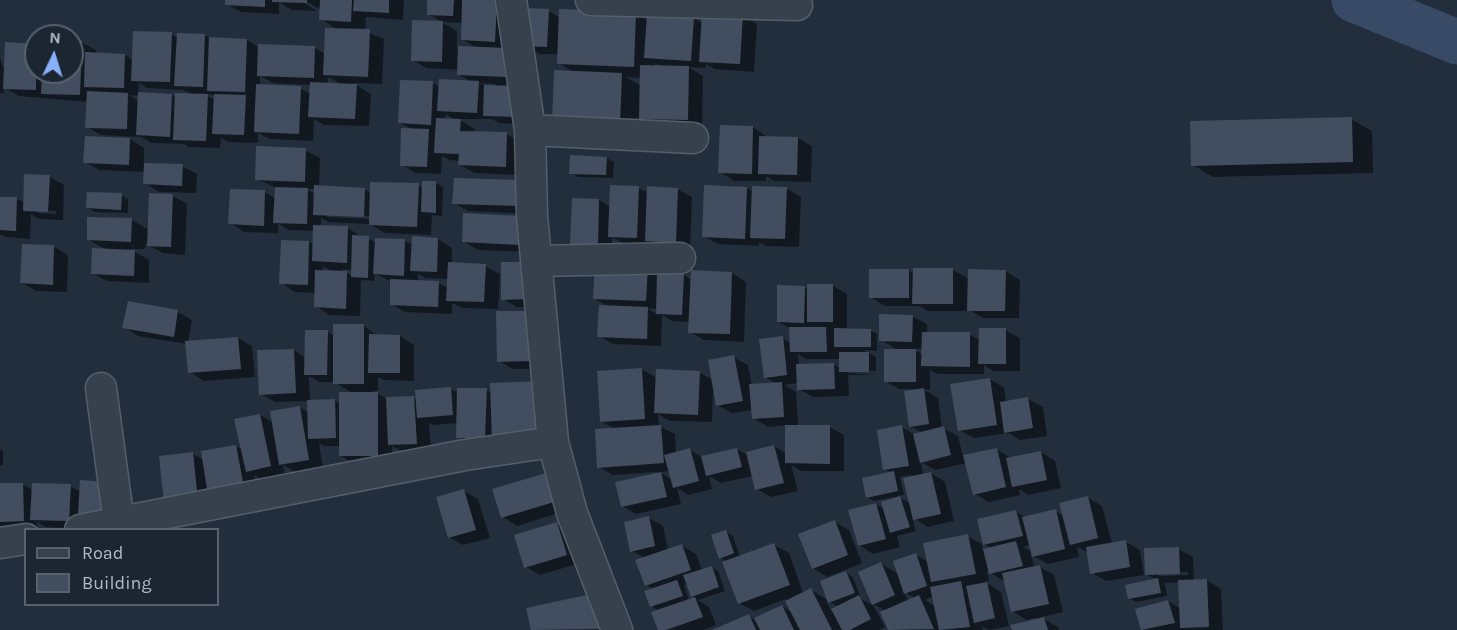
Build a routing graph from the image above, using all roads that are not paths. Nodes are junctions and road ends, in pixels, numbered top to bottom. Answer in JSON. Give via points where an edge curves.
{"nodes":[{"id":1,"x":511,"y":0,"type":"edge"},
{"id":2,"x":591,"y":0,"type":"edge"},
{"id":3,"x":797,"y":5,"type":"dead end"},
{"id":4,"x":530,"y":130,"type":"junction"},
{"id":5,"x":693,"y":138,"type":"dead end"},
{"id":6,"x":680,"y":258,"type":"dead end"},
{"id":7,"x":536,"y":261,"type":"junction"},
{"id":8,"x":101,"y":388,"type":"dead end"},
{"id":9,"x":553,"y":442,"type":"junction"},
{"id":10,"x":119,"y":523,"type":"junction"},
{"id":11,"x":91,"y":528,"type":"edge"},
{"id":12,"x":24,"y":539,"type":"edge"},
{"id":13,"x":0,"y":543,"type":"edge"},
{"id":14,"x":617,"y":630,"type":"edge"}],
"edges":[{"from":1,"to":4,"type":"street"},
{"from":2,"to":3,"type":"street"},
{"from":4,"to":5,"type":"street"},
{"from":4,"to":7,"type":"street"},
{"from":6,"to":7,"type":"street"},
{"from":7,"to":9,"type":"street"},
{"from":8,"to":10,"type":"street"},
{"from":9,"to":10,"type":"street","via":[[465,455]]},
{"from":9,"to":14,"type":"street","via":[[572,513]]},
{"from":10,"to":11,"type":"street"},
{"from":12,"to":13,"type":"street"}]}
